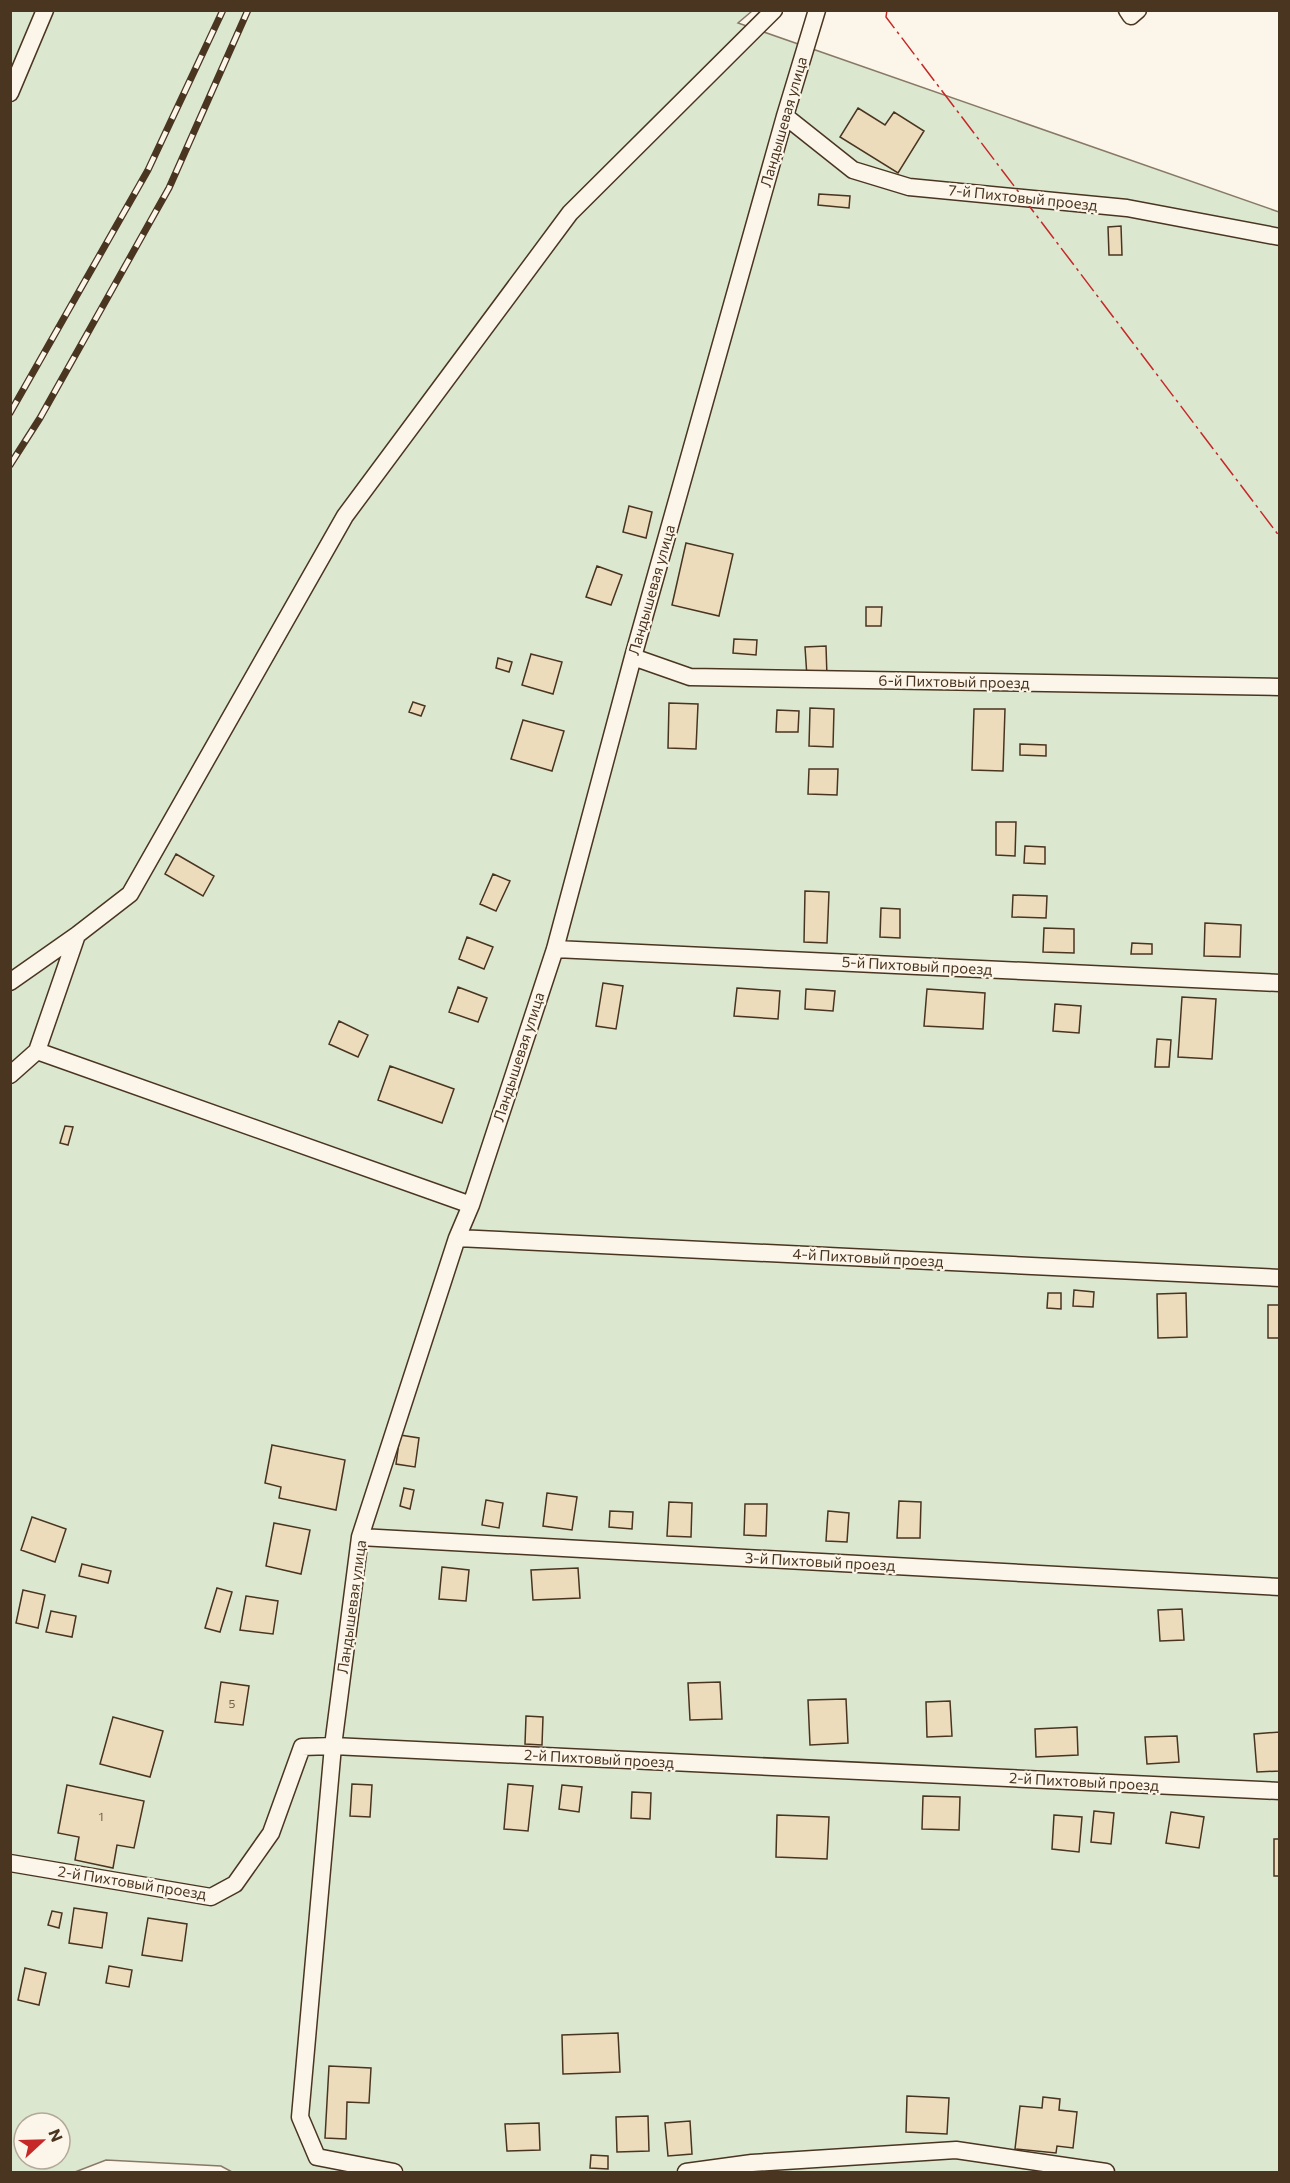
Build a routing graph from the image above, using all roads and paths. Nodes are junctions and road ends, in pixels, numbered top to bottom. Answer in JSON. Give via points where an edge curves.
{"nodes":[{"id":1,"x":45,"y":10,"type":"edge"},
{"id":2,"x":774,"y":10,"type":"edge"},
{"id":3,"x":817,"y":10,"type":"edge"},
{"id":4,"x":1127,"y":10,"type":"edge"},
{"id":5,"x":1138,"y":10,"type":"edge"},
{"id":6,"x":10,"y":93,"type":"edge"},
{"id":7,"x":785,"y":116,"type":"junction"},
{"id":8,"x":1280,"y":237,"type":"edge"},
{"id":9,"x":633,"y":657,"type":"junction"},
{"id":10,"x":1280,"y":687,"type":"edge"},
{"id":11,"x":77,"y":935,"type":"junction"},
{"id":12,"x":555,"y":949,"type":"junction"},
{"id":13,"x":10,"y":982,"type":"edge"},
{"id":14,"x":1280,"y":983,"type":"edge"},
{"id":15,"x":37,"y":1051,"type":"junction"},
{"id":16,"x":10,"y":1075,"type":"edge"},
{"id":17,"x":471,"y":1205,"type":"junction"},
{"id":18,"x":457,"y":1238,"type":"junction"},
{"id":19,"x":1280,"y":1278,"type":"edge"},
{"id":20,"x":360,"y":1537,"type":"junction"},
{"id":21,"x":1280,"y":1587,"type":"edge"},
{"id":22,"x":333,"y":1746,"type":"junction"},
{"id":23,"x":1280,"y":1791,"type":"edge"},
{"id":24,"x":10,"y":1863,"type":"edge"},
{"id":25,"x":394,"y":2172,"type":"edge"},
{"id":26,"x":686,"y":2172,"type":"edge"},
{"id":27,"x":1106,"y":2172,"type":"edge"}],
"edges":[{"from":1,"to":6,"type":"lane"},
{"from":2,"to":11,"type":"lane","via":[[570,213],[345,516],[130,894]]},
{"from":3,"to":7,"type":"lane","name":"Ландышевая улица"},
{"from":4,"to":5,"type":"lane","via":[[1131,16]]},
{"from":7,"to":8,"type":"lane","name":"7-й Пихтовый проезд","via":[[853,170],[909,187],[1127,208]]},
{"from":7,"to":9,"type":"lane","name":"Ландышевая улица"},
{"from":9,"to":10,"type":"lane","name":"6-й Пихтовый проезд","via":[[690,678]]},
{"from":9,"to":12,"type":"lane","name":"Ландышевая улица"},
{"from":11,"to":13,"type":"lane"},
{"from":11,"to":15,"type":"lane"},
{"from":12,"to":14,"type":"lane","name":"5-й Пихтовый проезд"},
{"from":12,"to":17,"type":"lane","name":"Ландышевая улица"},
{"from":15,"to":16,"type":"lane"},
{"from":15,"to":17,"type":"lane"},
{"from":17,"to":18,"type":"lane","name":"Ландышевая улица"},
{"from":18,"to":19,"type":"lane","name":"4-й Пихтовый проезд"},
{"from":18,"to":20,"type":"lane","name":"Ландышевая улица"},
{"from":20,"to":21,"type":"lane","name":"3-й Пихтовый проезд"},
{"from":20,"to":22,"type":"lane","name":"Ландышевая улица"},
{"from":22,"to":23,"type":"lane","name":"2-й Пихтовый проезд"},
{"from":22,"to":24,"type":"lane","name":"2-й Пихтовый проезд","via":[[302,1747],[271,1833],[236,1884],[211,1897]]},
{"from":22,"to":25,"type":"lane","name":"Ландышевая улица","via":[[300,2116],[317,2157]]},
{"from":26,"to":27,"type":"lane","via":[[752,2163],[956,2150]]}]}
